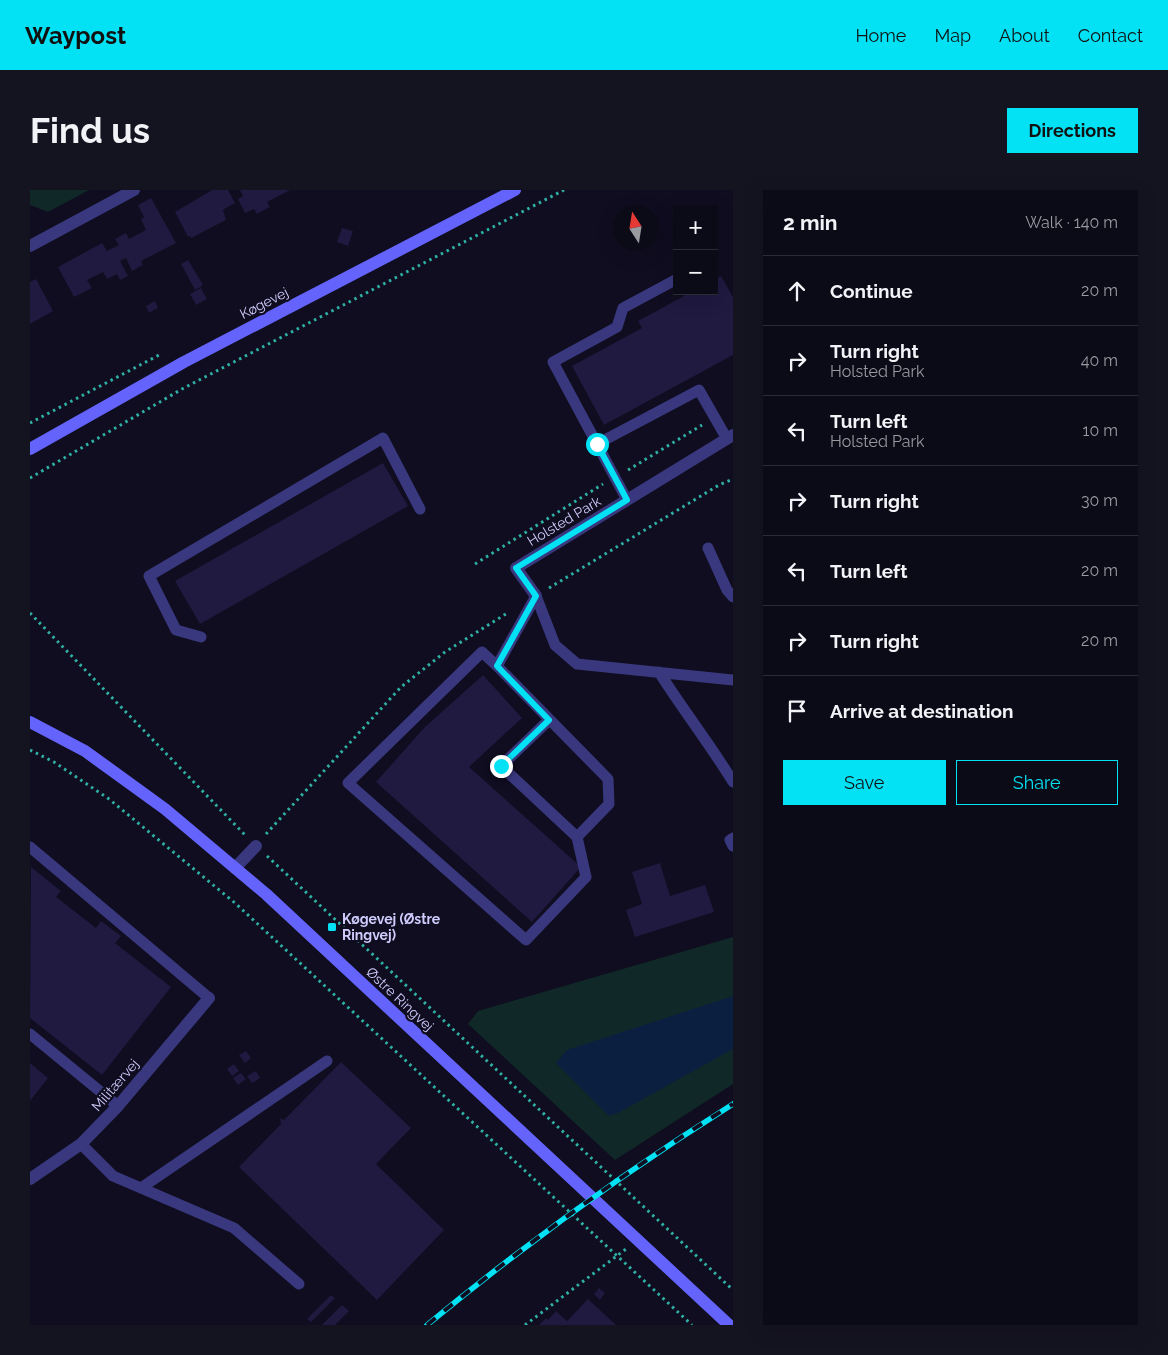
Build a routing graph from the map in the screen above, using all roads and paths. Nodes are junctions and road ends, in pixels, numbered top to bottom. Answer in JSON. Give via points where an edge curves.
{"nodes":[{"id":1,"x":134,"y":190,"type":"edge"},
{"id":2,"x":515,"y":190,"type":"edge"},
{"id":3,"x":564,"y":190,"type":"edge"},
{"id":4,"x":30,"y":246,"type":"edge"},
{"id":5,"x":673,"y":281,"type":"edge"},
{"id":6,"x":730,"y":437,"type":"edge"},
{"id":7,"x":597,"y":444,"type":"junction"},
{"id":8,"x":30,"y":449,"type":"edge"},
{"id":9,"x":30,"y":478,"type":"edge"},
{"id":10,"x":627,"y":500,"type":"junction"},
{"id":11,"x":420,"y":509,"type":"dead end"},
{"id":12,"x":708,"y":548,"type":"dead end"},
{"id":13,"x":536,"y":596,"type":"junction"},
{"id":14,"x":733,"y":597,"type":"edge"},
{"id":15,"x":30,"y":613,"type":"edge"},
{"id":16,"x":201,"y":637,"type":"dead end"},
{"id":17,"x":497,"y":666,"type":"junction"},
{"id":18,"x":659,"y":672,"type":"junction"},
{"id":19,"x":733,"y":680,"type":"edge"},
{"id":20,"x":549,"y":720,"type":"junction"},
{"id":21,"x":30,"y":722,"type":"edge"},
{"id":22,"x":30,"y":750,"type":"edge"},
{"id":23,"x":733,"y":782,"type":"edge"},
{"id":24,"x":578,"y":836,"type":"junction"},
{"id":25,"x":733,"y":838,"type":"edge"},
{"id":26,"x":256,"y":846,"type":"junction"},
{"id":27,"x":733,"y":846,"type":"edge"},
{"id":28,"x":30,"y":847,"type":"edge"},
{"id":29,"x":235,"y":868,"type":"junction"},
{"id":30,"x":209,"y":998,"type":"joint"},
{"id":31,"x":30,"y":1034,"type":"edge"},
{"id":32,"x":327,"y":1061,"type":"dead end"},
{"id":33,"x":118,"y":1106,"type":"junction"},
{"id":34,"x":81,"y":1144,"type":"junction"},
{"id":35,"x":30,"y":1179,"type":"edge"},
{"id":36,"x":141,"y":1188,"type":"junction"},
{"id":37,"x":637,"y":1240,"type":"junction"},
{"id":38,"x":618,"y":1256,"type":"junction"},
{"id":39,"x":299,"y":1284,"type":"dead end"},
{"id":40,"x":733,"y":1290,"type":"edge"},
{"id":41,"x":524,"y":1325,"type":"edge"},
{"id":42,"x":692,"y":1325,"type":"edge"},
{"id":43,"x":729,"y":1325,"type":"edge"}],
"edges":[{"from":1,"to":4,"type":"street"},
{"from":2,"to":8,"type":"street","name":"Køgevej","via":[[184,362]]},
{"from":3,"to":9,"type":"path","via":[[182,389]]},
{"from":5,"to":7,"type":"lane","via":[[623,308],[617,327],[553,362]]},
{"from":6,"to":7,"type":"lane","via":[[699,390]]},
{"from":6,"to":10,"type":"street","name":"Holsted Park"},
{"from":7,"to":10,"type":"lane"},
{"from":10,"to":13,"type":"street","name":"Holsted Park","via":[[516,568]]},
{"from":11,"to":16,"type":"lane","via":[[383,438],[149,576],[176,630]]},
{"from":12,"to":14,"type":"lane"},
{"from":13,"to":17,"type":"lane"},
{"from":13,"to":18,"type":"lane","via":[[555,645],[577,664]]},
{"from":15,"to":26,"type":"path"},
{"from":17,"to":20,"type":"lane"},
{"from":17,"to":24,"type":"lane","via":[[482,652],[348,783],[526,940],[586,877]]},
{"from":18,"to":19,"type":"lane"},
{"from":18,"to":23,"type":"lane","via":[[685,714],[710,743]]},
{"from":20,"to":24,"type":"lane","via":[[608,779],[609,804]]},
{"from":20,"to":24,"type":"lane","via":[[501,766]]},
{"from":21,"to":29,"type":"street","name":"Østre Ringvej","via":[[85,751],[165,809]]},
{"from":22,"to":38,"type":"path","via":[[109,799],[235,903]]},
{"from":25,"to":27,"type":"lane","via":[[730,840]]},
{"from":26,"to":29,"type":"street"},
{"from":26,"to":40,"type":"path"},
{"from":28,"to":30,"type":"lane"},
{"from":29,"to":37,"type":"street","name":"Østre Ringvej"},
{"from":30,"to":33,"type":"street","name":"Militærvej"},
{"from":31,"to":33,"type":"lane"},
{"from":32,"to":36,"type":"lane"},
{"from":33,"to":34,"type":"street","name":"Militærvej"},
{"from":34,"to":35,"type":"street","name":"Militærvej"},
{"from":34,"to":36,"type":"lane","via":[[113,1176]]},
{"from":36,"to":39,"type":"lane","via":[[234,1228]]},
{"from":37,"to":38,"type":"path"},
{"from":37,"to":43,"type":"street","name":"Østre Ringvej"},
{"from":38,"to":41,"type":"path"},
{"from":38,"to":42,"type":"path"}]}
